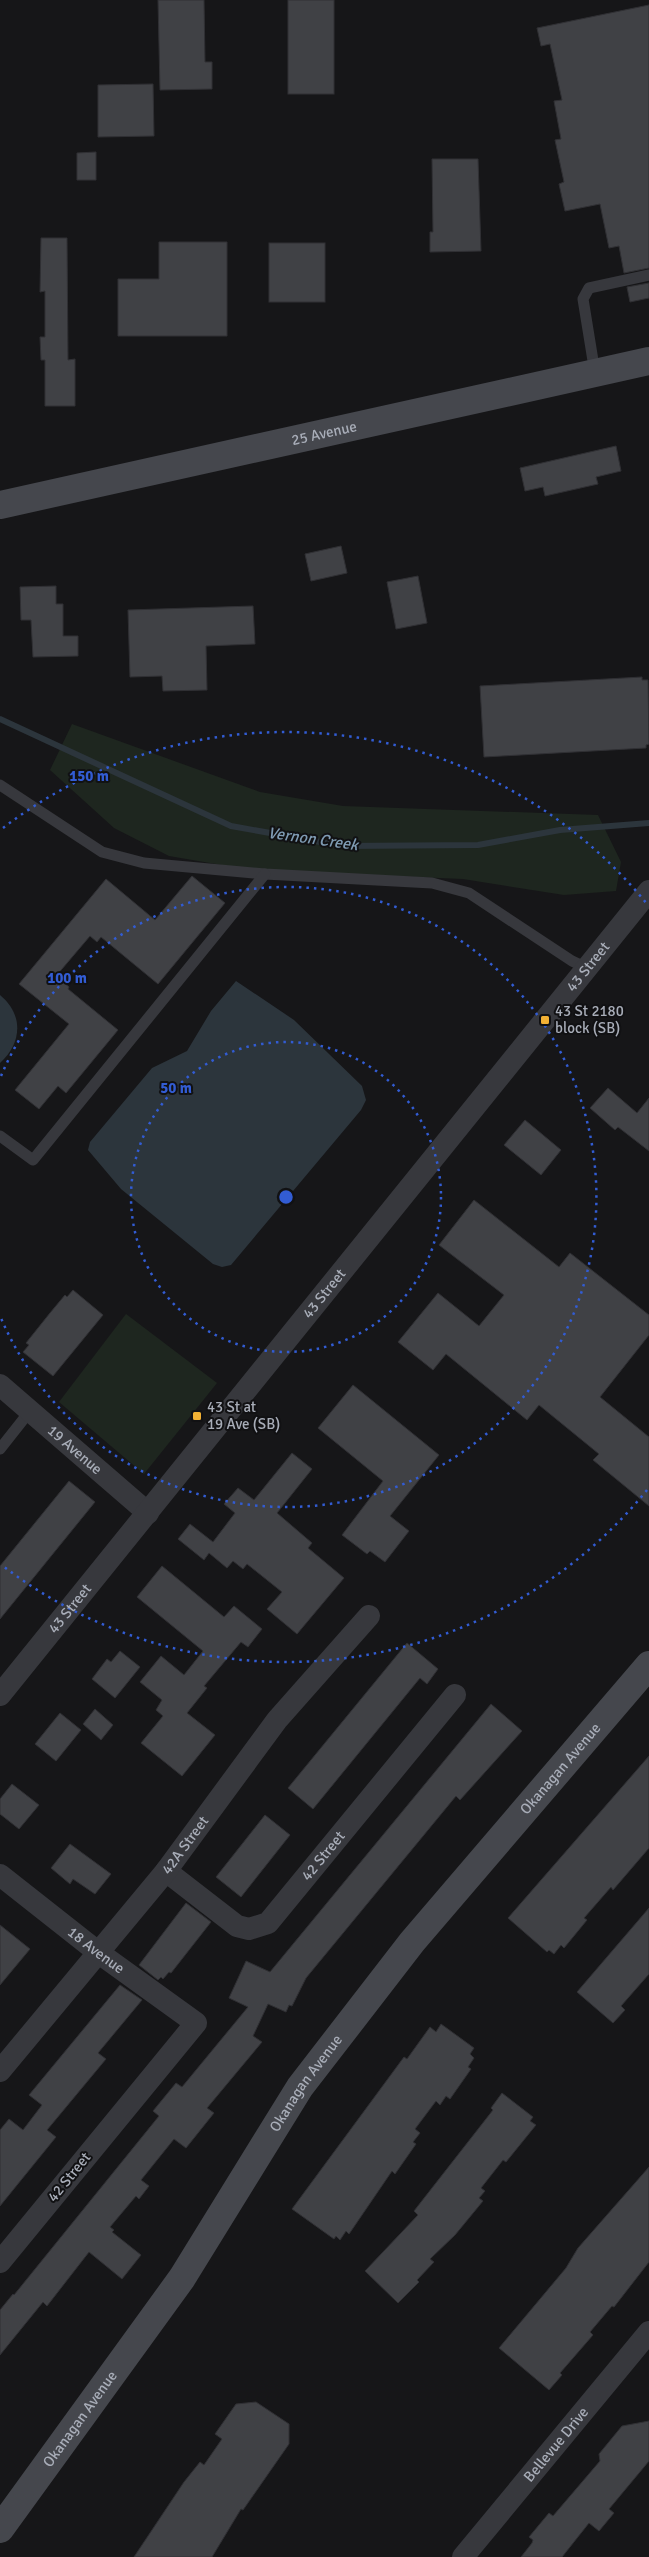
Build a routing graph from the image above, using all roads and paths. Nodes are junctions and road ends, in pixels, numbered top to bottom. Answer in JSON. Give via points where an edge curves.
{"nodes":[{"id":1,"x":649,"y":275,"type":"edge"},
{"id":2,"x":649,"y":361,"type":"edge"},
{"id":3,"x":595,"y":373,"type":"junction"},
{"id":4,"x":0,"y":504,"type":"edge"},
{"id":5,"x":0,"y":785,"type":"edge"},
{"id":6,"x":265,"y":874,"type":"junction"},
{"id":7,"x":649,"y":892,"type":"edge"},
{"id":8,"x":586,"y":968,"type":"junction"},
{"id":9,"x":0,"y":1136,"type":"edge"},
{"id":10,"x":0,"y":1386,"type":"edge"},
{"id":11,"x":30,"y":1411,"type":"junction"},
{"id":12,"x":0,"y":1449,"type":"edge"},
{"id":13,"x":148,"y":1513,"type":"junction"},
{"id":14,"x":369,"y":1616,"type":"dead end"},
{"id":15,"x":649,"y":1665,"type":"edge"},
{"id":16,"x":0,"y":1695,"type":"edge"},
{"id":17,"x":455,"y":1695,"type":"dead end"},
{"id":18,"x":166,"y":1872,"type":"junction"},
{"id":19,"x":0,"y":1875,"type":"edge"},
{"id":20,"x":99,"y":1953,"type":"junction"},
{"id":21,"x":196,"y":2024,"type":"joint"},
{"id":22,"x":0,"y":2071,"type":"edge"},
{"id":23,"x":0,"y":2262,"type":"edge"},
{"id":24,"x":649,"y":2332,"type":"edge"},
{"id":25,"x":0,"y":2529,"type":"edge"},
{"id":26,"x":463,"y":2557,"type":"edge"}],
"edges":[{"from":1,"to":3,"type":"lane","via":[[589,288],[583,299]]},
{"from":2,"to":3,"type":"street","name":"25 Avenue"},
{"from":3,"to":4,"type":"street","name":"25 Avenue"},
{"from":5,"to":6,"type":"lane","via":[[102,852],[144,863]]},
{"from":6,"to":8,"type":"lane","via":[[432,883],[469,893]]},
{"from":6,"to":9,"type":"lane","via":[[33,1160]]},
{"from":7,"to":8,"type":"street","name":"43 Street"},
{"from":8,"to":13,"type":"street","name":"43 Street"},
{"from":10,"to":11,"type":"street","name":"19 Avenue"},
{"from":11,"to":12,"type":"lane"},
{"from":11,"to":13,"type":"street","name":"19 Avenue"},
{"from":13,"to":16,"type":"street","name":"43 Street"},
{"from":14,"to":18,"type":"street","name":"42A Street","via":[[276,1720]]},
{"from":15,"to":25,"type":"street","name":"Okanagan Avenue","via":[[412,1942],[300,2087],[182,2278]]},
{"from":17,"to":18,"type":"street","name":"42 Street","via":[[268,1923],[249,1929],[237,1926]]},
{"from":18,"to":20,"type":"street","name":"42A Street"},
{"from":19,"to":20,"type":"street","name":"18 Avenue"},
{"from":20,"to":21,"type":"street","name":"18 Avenue"},
{"from":20,"to":22,"type":"street","name":"42A Street"},
{"from":21,"to":23,"type":"street","name":"42 Street"},
{"from":24,"to":26,"type":"street","name":"Bellevue Drive"}]}
